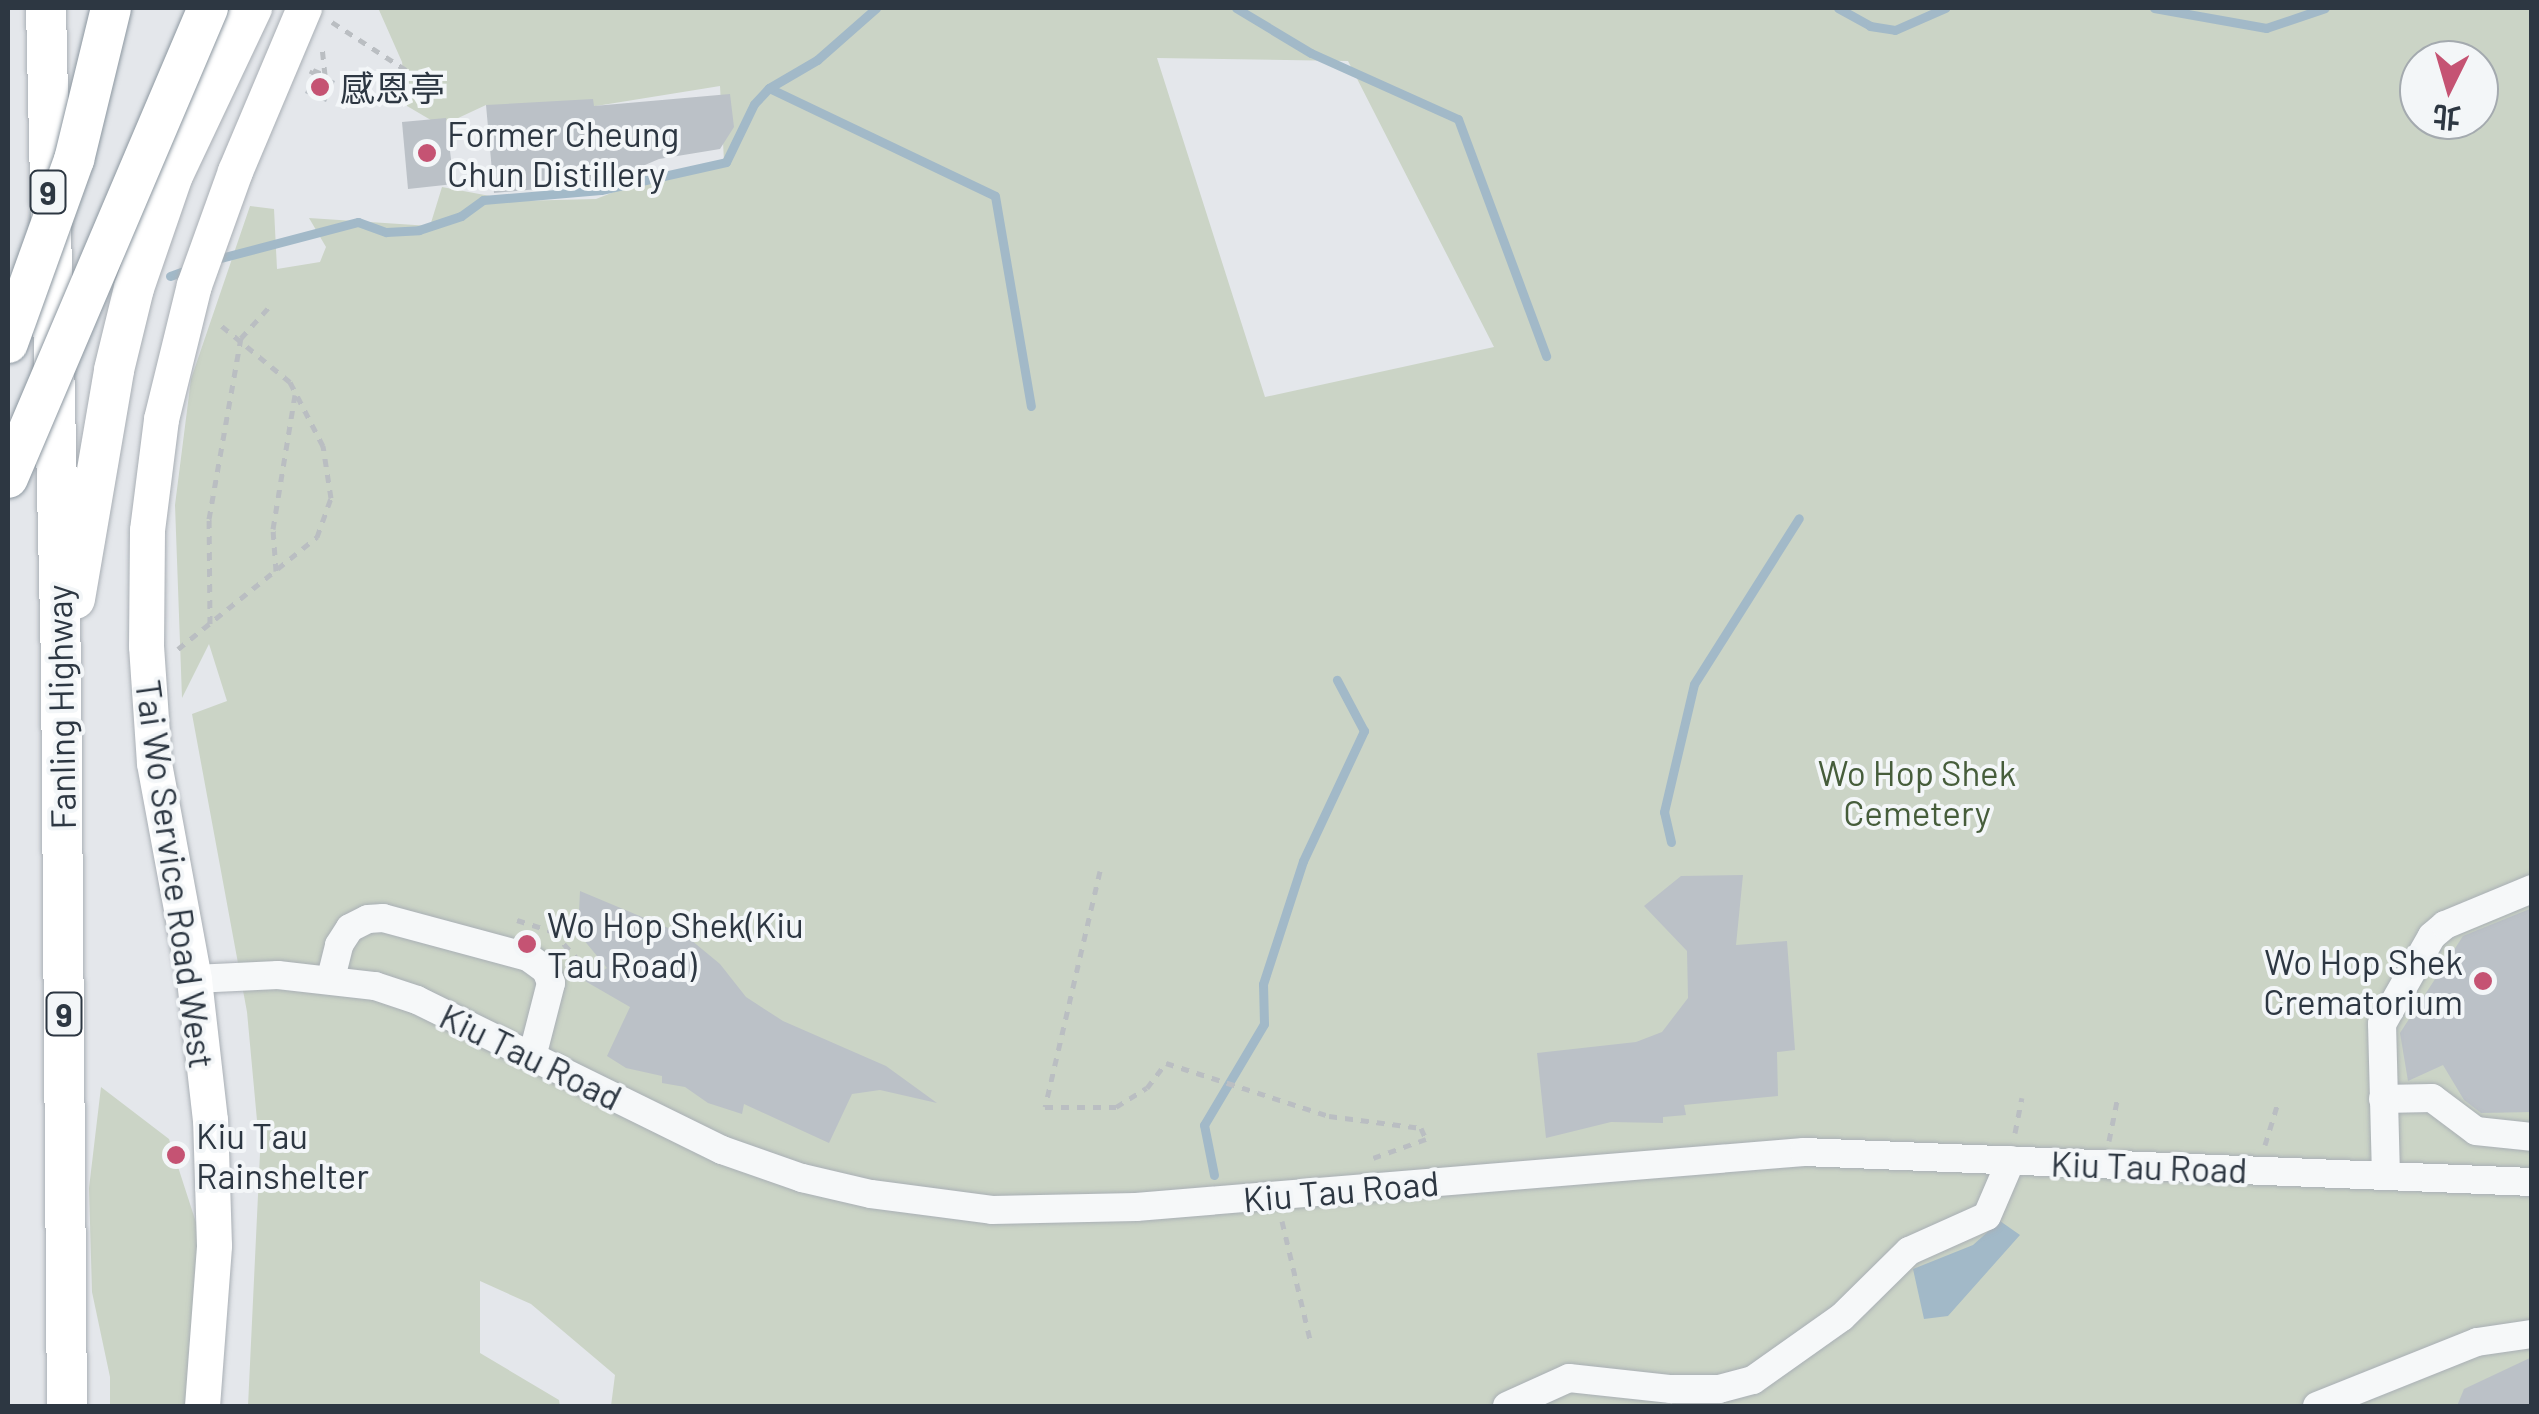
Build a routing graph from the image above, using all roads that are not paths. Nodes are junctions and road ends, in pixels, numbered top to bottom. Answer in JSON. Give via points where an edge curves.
{"nodes":[{"id":1,"x":46,"y":8,"type":"edge"},
{"id":2,"x":112,"y":8,"type":"edge"},
{"id":3,"x":208,"y":8,"type":"edge"},
{"id":4,"x":252,"y":8,"type":"edge"},
{"id":5,"x":318,"y":15,"type":"edge"},
{"id":6,"x":8,"y":343,"type":"edge"},
{"id":7,"x":8,"y":478,"type":"edge"},
{"id":8,"x":60,"y":666,"type":"junction"},
{"id":9,"x":2532,"y":889,"type":"edge"},
{"id":10,"x":331,"y":978,"type":"junction"},
{"id":11,"x":194,"y":979,"type":"junction"},
{"id":12,"x":532,"y":1057,"type":"junction"},
{"id":13,"x":2383,"y":1099,"type":"junction"},
{"id":14,"x":2532,"y":1137,"type":"edge"},
{"id":15,"x":2012,"y":1150,"type":"junction"},
{"id":16,"x":2386,"y":1176,"type":"junction"},
{"id":17,"x":2532,"y":1182,"type":"edge"},
{"id":18,"x":2532,"y":1334,"type":"edge"},
{"id":19,"x":1561,"y":1394,"type":"edge"},
{"id":20,"x":67,"y":1406,"type":"edge"},
{"id":21,"x":202,"y":1406,"type":"edge"},
{"id":22,"x":1507,"y":1406,"type":"edge"},
{"id":23,"x":2316,"y":1406,"type":"edge"}],
"edges":[{"from":1,"to":8,"type":"highway","name":"Fanling Highway","number":"9"},
{"from":2,"to":6,"type":"highway","bridge":true,"via":[[74,160]]},
{"from":3,"to":7,"type":"highway","bridge":true},
{"from":4,"to":8,"type":"highway","via":[[174,175],[134,288]]},
{"from":5,"to":11,"type":"main road","name":"Tai Wo Service Road West","via":[[235,171],[194,284],[154,469],[145,600],[148,690],[161,808]]},
{"from":8,"to":20,"type":"highway","name":"Fanling Highway","number":"9"},
{"from":9,"to":13,"type":"street","via":[[2432,936],[2382,1024]]},
{"from":10,"to":11,"type":"street","name":"Kiu Tau Road"},
{"from":10,"to":12,"type":"street","name":"Kiu Tau Road","via":[[417,1000]]},
{"from":10,"to":12,"type":"street","via":[[350,928],[368,918],[528,957],[552,983]]},
{"from":11,"to":21,"type":"main road","name":"Tai Wo Service Road West","via":[[214,1185]]},
{"from":12,"to":15,"type":"street","name":"Kiu Tau Road","via":[[722,1150],[802,1178],[992,1210],[1136,1206],[1804,1152]]},
{"from":13,"to":14,"type":"street","via":[[2432,1098],[2476,1131]]},
{"from":13,"to":16,"type":"street"},
{"from":15,"to":16,"type":"street","name":"Kiu Tau Road"},
{"from":15,"to":19,"type":"street","via":[[1987,1216],[1909,1251],[1842,1317],[1752,1380],[1703,1389],[1569,1378]]},
{"from":16,"to":17,"type":"street","name":"Kiu Tau Road"},
{"from":18,"to":23,"type":"street","via":[[2477,1342]]},
{"from":19,"to":22,"type":"street"}]}
